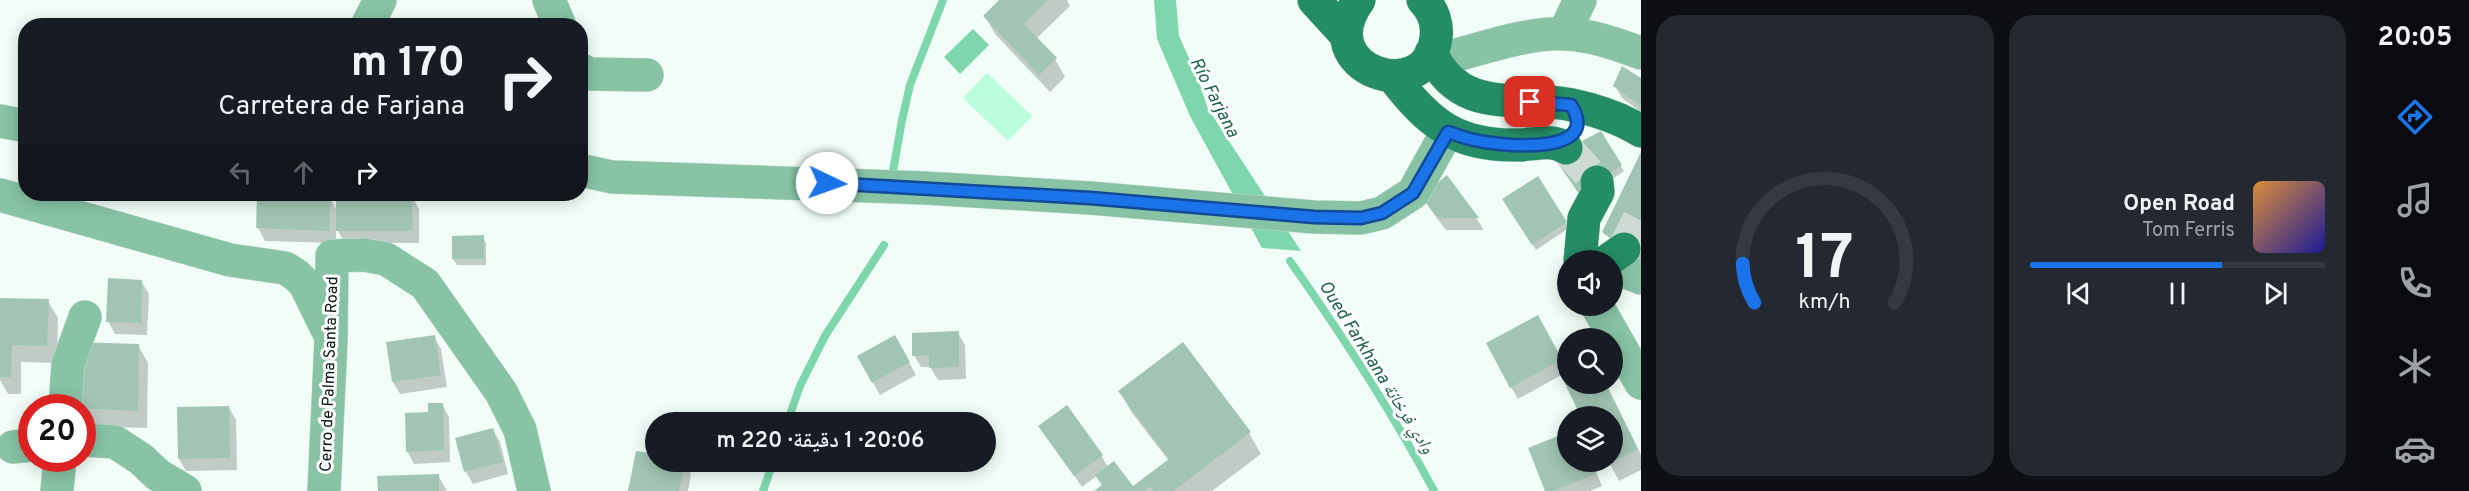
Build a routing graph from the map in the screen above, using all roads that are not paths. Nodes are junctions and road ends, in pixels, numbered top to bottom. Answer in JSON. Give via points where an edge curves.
{"nodes":[{"id":1,"x":380,"y":0,"type":"edge"},
{"id":2,"x":549,"y":0,"type":"edge"},
{"id":3,"x":1314,"y":0,"type":"edge"},
{"id":4,"x":1359,"y":0,"type":"edge"},
{"id":5,"x":1424,"y":0,"type":"edge"},
{"id":6,"x":1580,"y":0,"type":"edge"},
{"id":7,"x":372,"y":18,"type":"edge"},
{"id":8,"x":557,"y":18,"type":"edge"},
{"id":9,"x":1564,"y":34,"type":"junction"},
{"id":10,"x":1346,"y":35,"type":"junction"},
{"id":11,"x":1641,"y":53,"type":"edge"},
{"id":12,"x":1433,"y":57,"type":"junction"},
{"id":13,"x":588,"y":73,"type":"edge"},
{"id":14,"x":647,"y":75,"type":"dead end"},
{"id":15,"x":1393,"y":77,"type":"junction"},
{"id":16,"x":1571,"y":105,"type":"junction"},
{"id":17,"x":0,"y":121,"type":"edge"},
{"id":18,"x":18,"y":124,"type":"edge"},
{"id":19,"x":1641,"y":131,"type":"edge"},
{"id":20,"x":1448,"y":132,"type":"junction"},
{"id":21,"x":588,"y":172,"type":"edge"},
{"id":22,"x":1597,"y":182,"type":"dead end"},
{"id":23,"x":0,"y":195,"type":"edge"},
{"id":24,"x":18,"y":200,"type":"edge"},
{"id":25,"x":21,"y":201,"type":"edge"},
{"id":26,"x":1581,"y":250,"type":"edge"},
{"id":27,"x":1623,"y":265,"type":"edge"},
{"id":28,"x":1641,"y":278,"type":"edge"},
{"id":29,"x":1603,"y":316,"type":"edge"},
{"id":30,"x":85,"y":317,"type":"dead end"},
{"id":31,"x":332,"y":339,"type":"junction"},
{"id":32,"x":1641,"y":382,"type":"edge"},
{"id":33,"x":66,"y":394,"type":"edge"},
{"id":34,"x":96,"y":441,"type":"edge"},
{"id":35,"x":59,"y":472,"type":"edge"},
{"id":36,"x":57,"y":491,"type":"edge"},
{"id":37,"x":185,"y":491,"type":"edge"},
{"id":38,"x":324,"y":491,"type":"edge"},
{"id":39,"x":534,"y":491,"type":"edge"}],
"edges":[{"from":1,"to":7,"type":"street"},
{"from":2,"to":8,"type":"street"},
{"from":3,"to":10,"type":"main road"},
{"from":4,"to":10,"type":"main road","via":[[1349,16]]},
{"from":5,"to":12,"type":"main road","via":[[1437,27]]},
{"from":6,"to":9,"type":"street"},
{"from":9,"to":11,"type":"street","via":[[1591,37]]},
{"from":9,"to":12,"type":"street"},
{"from":10,"to":15,"type":"main road","via":[[1356,61],[1367,70]]},
{"from":12,"to":15,"type":"main road","via":[[1416,70]]},
{"from":12,"to":16,"type":"main road","via":[[1453,82],[1476,96]]},
{"from":13,"to":14,"type":"street"},
{"from":15,"to":20,"type":"main road"},
{"from":16,"to":19,"type":"main road","via":[[1623,120]]},
{"from":16,"to":20,"type":"main road","via":[[1576,113],[1575,130],[1559,146],[1500,144]]},
{"from":17,"to":18,"type":"street"},
{"from":20,"to":21,"type":"street","via":[[1413,193],[1382,213],[1361,218],[914,187],[612,177]]},
{"from":22,"to":26,"type":"main road","via":[[1598,192],[1584,218]]},
{"from":23,"to":24,"type":"street"},
{"from":25,"to":31,"type":"street","via":[[230,260],[285,268],[305,284]]},
{"from":27,"to":28,"type":"street"},
{"from":29,"to":32,"type":"street"},
{"from":30,"to":33,"type":"street","via":[[68,364]]},
{"from":31,"to":38,"type":"street","name":"Cerro de Palma Santa Road"},
{"from":31,"to":39,"type":"street","name":"Cerro de Palma Santa Road","via":[[332,256],[386,259],[425,284],[501,392],[520,430]]},
{"from":34,"to":37,"type":"street","via":[[115,442]]},
{"from":35,"to":36,"type":"street"}]}
